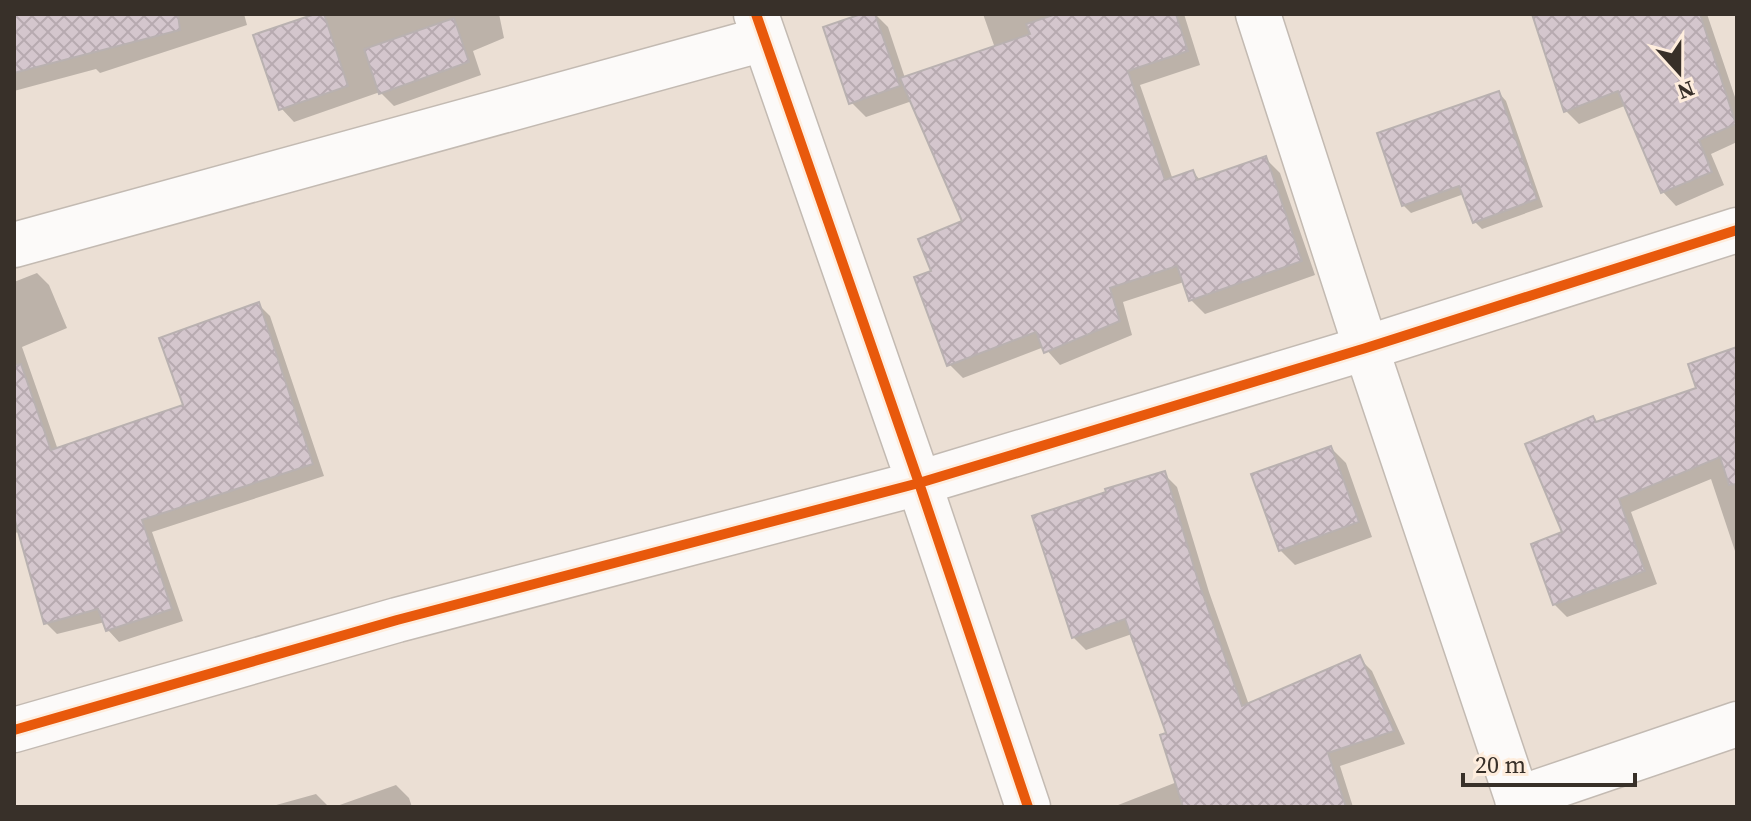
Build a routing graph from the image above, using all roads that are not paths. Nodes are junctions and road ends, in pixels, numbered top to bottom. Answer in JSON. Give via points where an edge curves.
{"nodes":[{"id":1,"x":1258,"y":14,"type":"edge"},
{"id":2,"x":760,"y":26,"type":"edge"},
{"id":3,"x":1737,"y":230,"type":"edge"},
{"id":4,"x":14,"y":245,"type":"edge"},
{"id":5,"x":1366,"y":348,"type":"junction"},
{"id":6,"x":919,"y":483,"type":"junction"},
{"id":7,"x":1737,"y":724,"type":"edge"},
{"id":8,"x":14,"y":730,"type":"edge"},
{"id":9,"x":1518,"y":803,"type":"edge"},
{"id":10,"x":1028,"y":807,"type":"edge"}],
"edges":[{"from":1,"to":5,"type":"street"},
{"from":2,"to":4,"type":"street"},
{"from":2,"to":6,"type":"street"},
{"from":3,"to":5,"type":"street"},
{"from":5,"to":6,"type":"street"},
{"from":5,"to":9,"type":"street"},
{"from":6,"to":8,"type":"street","via":[[397,620]]},
{"from":6,"to":10,"type":"street"},
{"from":7,"to":9,"type":"street"}]}
